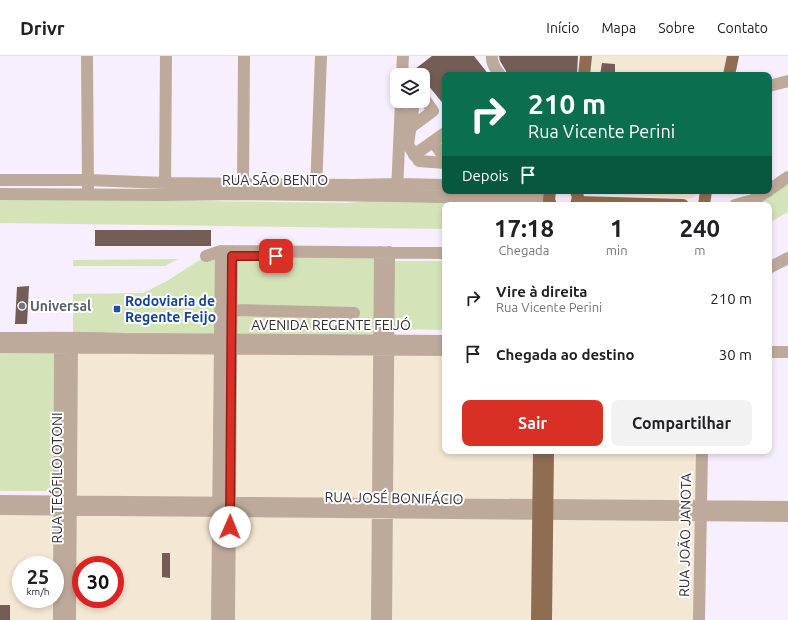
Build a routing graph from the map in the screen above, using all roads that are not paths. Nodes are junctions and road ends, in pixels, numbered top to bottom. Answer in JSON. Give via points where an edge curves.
{"nodes":[{"id":1,"x":87,"y":56,"type":"edge"},
{"id":2,"x":166,"y":56,"type":"edge"},
{"id":3,"x":244,"y":56,"type":"edge"},
{"id":4,"x":321,"y":56,"type":"edge"},
{"id":5,"x":403,"y":56,"type":"edge"},
{"id":6,"x":492,"y":56,"type":"edge"},
{"id":7,"x":586,"y":56,"type":"edge"},
{"id":8,"x":732,"y":56,"type":"edge"},
{"id":9,"x":404,"y":68,"type":"edge"},
{"id":10,"x":498,"y":72,"type":"edge"},
{"id":11,"x":584,"y":72,"type":"edge"},
{"id":12,"x":729,"y":72,"type":"edge"},
{"id":13,"x":788,"y":81,"type":"edge"},
{"id":14,"x":772,"y":85,"type":"edge"},
{"id":15,"x":430,"y":106,"type":"edge"},
{"id":16,"x":401,"y":108,"type":"edge"},
{"id":17,"x":413,"y":108,"type":"edge"},
{"id":18,"x":410,"y":128,"type":"junction"},
{"id":19,"x":442,"y":135,"type":"edge"},
{"id":20,"x":433,"y":142,"type":"junction"},
{"id":21,"x":442,"y":154,"type":"edge"},
{"id":22,"x":414,"y":155,"type":"junction"},
{"id":23,"x":442,"y":163,"type":"edge"},
{"id":24,"x":788,"y":177,"type":"edge"},
{"id":25,"x":0,"y":180,"type":"edge"},
{"id":26,"x":38,"y":180,"type":"junction"},
{"id":27,"x":88,"y":180,"type":"junction"},
{"id":28,"x":165,"y":183,"type":"junction"},
{"id":29,"x":442,"y":185,"type":"edge"},
{"id":30,"x":243,"y":189,"type":"junction"},
{"id":31,"x":772,"y":189,"type":"edge"},
{"id":32,"x":316,"y":190,"type":"junction"},
{"id":33,"x":397,"y":190,"type":"junction"},
{"id":34,"x":442,"y":193,"type":"edge"},
{"id":35,"x":0,"y":194,"type":"edge"},
{"id":36,"x":38,"y":194,"type":"junction"},
{"id":37,"x":88,"y":194,"type":"junction"},
{"id":38,"x":460,"y":194,"type":"edge"},
{"id":39,"x":764,"y":194,"type":"edge"},
{"id":40,"x":164,"y":195,"type":"junction"},
{"id":41,"x":550,"y":199,"type":"edge"},
{"id":42,"x":577,"y":199,"type":"edge"},
{"id":43,"x":630,"y":202,"type":"edge"},
{"id":44,"x":748,"y":202,"type":"edge"},
{"id":45,"x":227,"y":253,"type":"junction"},
{"id":46,"x":442,"y":253,"type":"edge"},
{"id":47,"x":385,"y":255,"type":"junction"},
{"id":48,"x":442,"y":258,"type":"edge"},
{"id":49,"x":788,"y":258,"type":"edge"},
{"id":50,"x":772,"y":266,"type":"edge"},
{"id":51,"x":232,"y":310,"type":"junction"},
{"id":52,"x":354,"y":313,"type":"dead end"},
{"id":53,"x":0,"y":338,"type":"edge"},
{"id":54,"x":13,"y":343,"type":"junction"},
{"id":55,"x":66,"y":343,"type":"junction"},
{"id":56,"x":226,"y":344,"type":"junction"},
{"id":57,"x":384,"y":345,"type":"junction"},
{"id":58,"x":442,"y":345,"type":"edge"},
{"id":59,"x":0,"y":347,"type":"edge"},
{"id":60,"x":772,"y":352,"type":"edge"},
{"id":61,"x":788,"y":352,"type":"edge"},
{"id":62,"x":539,"y":454,"type":"edge"},
{"id":63,"x":548,"y":454,"type":"edge"},
{"id":64,"x":702,"y":454,"type":"edge"},
{"id":65,"x":0,"y":500,"type":"edge"},
{"id":66,"x":66,"y":505,"type":"junction"},
{"id":67,"x":224,"y":507,"type":"junction"},
{"id":68,"x":788,"y":507,"type":"edge"},
{"id":69,"x":383,"y":508,"type":"junction"},
{"id":70,"x":0,"y":509,"type":"edge"},
{"id":71,"x":543,"y":510,"type":"junction"},
{"id":72,"x":701,"y":511,"type":"junction"},
{"id":73,"x":788,"y":516,"type":"edge"},
{"id":74,"x":59,"y":620,"type":"edge"},
{"id":75,"x":70,"y":620,"type":"edge"},
{"id":76,"x":217,"y":620,"type":"edge"},
{"id":77,"x":229,"y":620,"type":"edge"},
{"id":78,"x":377,"y":620,"type":"edge"},
{"id":79,"x":386,"y":620,"type":"edge"},
{"id":80,"x":537,"y":620,"type":"edge"},
{"id":81,"x":546,"y":620,"type":"edge"},
{"id":82,"x":699,"y":620,"type":"edge"}],
"edges":[{"from":1,"to":27,"type":"street"},
{"from":2,"to":28,"type":"street"},
{"from":3,"to":30,"type":"street"},
{"from":4,"to":32,"type":"street"},
{"from":5,"to":9,"type":"street"},
{"from":6,"to":10,"type":"street"},
{"from":7,"to":11,"type":"main road"},
{"from":8,"to":12,"type":"main road"},
{"from":13,"to":14,"type":"street"},
{"from":15,"to":18,"type":"street","via":[[434,111]]},
{"from":16,"to":33,"type":"street"},
{"from":17,"to":18,"type":"street"},
{"from":18,"to":22,"type":"street","via":[[408,145]]},
{"from":19,"to":20,"type":"street"},
{"from":20,"to":21,"type":"street"},
{"from":20,"to":22,"type":"street"},
{"from":22,"to":23,"type":"street","via":[[419,161]]},
{"from":24,"to":31,"type":"street"},
{"from":25,"to":26,"type":"street","name":"RUA SÃO BENTO"},
{"from":26,"to":27,"type":"street","name":"RUA SÃO BENTO"},
{"from":26,"to":36,"type":"street"},
{"from":27,"to":28,"type":"street","name":"RUA SÃO BENTO"},
{"from":27,"to":37,"type":"street"},
{"from":28,"to":30,"type":"street","name":"RUA SÃO BENTO"},
{"from":28,"to":40,"type":"street"},
{"from":29,"to":33,"type":"street","name":"RUA SÃO BENTO"},
{"from":30,"to":32,"type":"street","name":"RUA SÃO BENTO"},
{"from":30,"to":40,"type":"street","name":"RUA SÃO BENTO"},
{"from":32,"to":33,"type":"street","name":"RUA SÃO BENTO","via":[[353,185]]},
{"from":33,"to":34,"type":"street","name":"RUA SÃO BENTO"},
{"from":35,"to":36,"type":"street","name":"RUA SÃO BENTO"},
{"from":36,"to":37,"type":"street","name":"RUA SÃO BENTO"},
{"from":37,"to":40,"type":"street","name":"RUA SÃO BENTO"},
{"from":38,"to":41,"type":"street","name":"RUA SÃO BENTO"},
{"from":39,"to":44,"type":"street"},
{"from":42,"to":43,"type":"main road"},
{"from":45,"to":47,"type":"street"},
{"from":45,"to":51,"type":"street"},
{"from":45,"to":56,"type":"street"},
{"from":46,"to":47,"type":"street"},
{"from":47,"to":48,"type":"street"},
{"from":47,"to":57,"type":"street"},
{"from":49,"to":50,"type":"street"},
{"from":51,"to":52,"type":"street"},
{"from":51,"to":56,"type":"street"},
{"from":53,"to":54,"type":"street","name":"AVENIDA REGENTE FEIJÓ"},
{"from":54,"to":55,"type":"street","name":"AVENIDA REGENTE FEIJÓ"},
{"from":54,"to":59,"type":"street","name":"AVENIDA REGENTE FEIJÓ"},
{"from":55,"to":56,"type":"street","name":"AVENIDA REGENTE FEIJÓ"},
{"from":55,"to":66,"type":"street","name":"RUA TEÓFILO OTONI"},
{"from":56,"to":57,"type":"street","name":"AVENIDA REGENTE FEIJÓ"},
{"from":56,"to":67,"type":"street"},
{"from":57,"to":58,"type":"street","name":"AVENIDA REGENTE FEIJÓ"},
{"from":57,"to":69,"type":"street"},
{"from":60,"to":61,"type":"street"},
{"from":62,"to":71,"type":"main road"},
{"from":63,"to":71,"type":"main road"},
{"from":64,"to":72,"type":"street","name":"RUA JOÃO JANOTA"},
{"from":65,"to":66,"type":"street","name":"RUA JOSÉ BONIFÁCIO"},
{"from":66,"to":67,"type":"street","name":"RUA JOSÉ BONIFÁCIO"},
{"from":66,"to":70,"type":"street","name":"RUA JOSÉ BONIFÁCIO"},
{"from":66,"to":74,"type":"street","name":"RUA TEÓFILO OTONI"},
{"from":66,"to":75,"type":"street","name":"RUA TEÓFILO OTONI"},
{"from":67,"to":69,"type":"street","name":"RUA JOSÉ BONIFÁCIO"},
{"from":67,"to":76,"type":"street"},
{"from":67,"to":77,"type":"street"},
{"from":68,"to":72,"type":"street","name":"RUA JOSÉ BONIFÁCIO"},
{"from":69,"to":71,"type":"street","name":"RUA JOSÉ BONIFÁCIO"},
{"from":69,"to":78,"type":"street"},
{"from":69,"to":79,"type":"street"},
{"from":71,"to":72,"type":"street","name":"RUA JOSÉ BONIFÁCIO"},
{"from":71,"to":80,"type":"main road"},
{"from":71,"to":81,"type":"main road"},
{"from":72,"to":73,"type":"street","name":"RUA JOSÉ BONIFÁCIO"},
{"from":72,"to":82,"type":"street","name":"RUA JOÃO JANOTA"}]}
